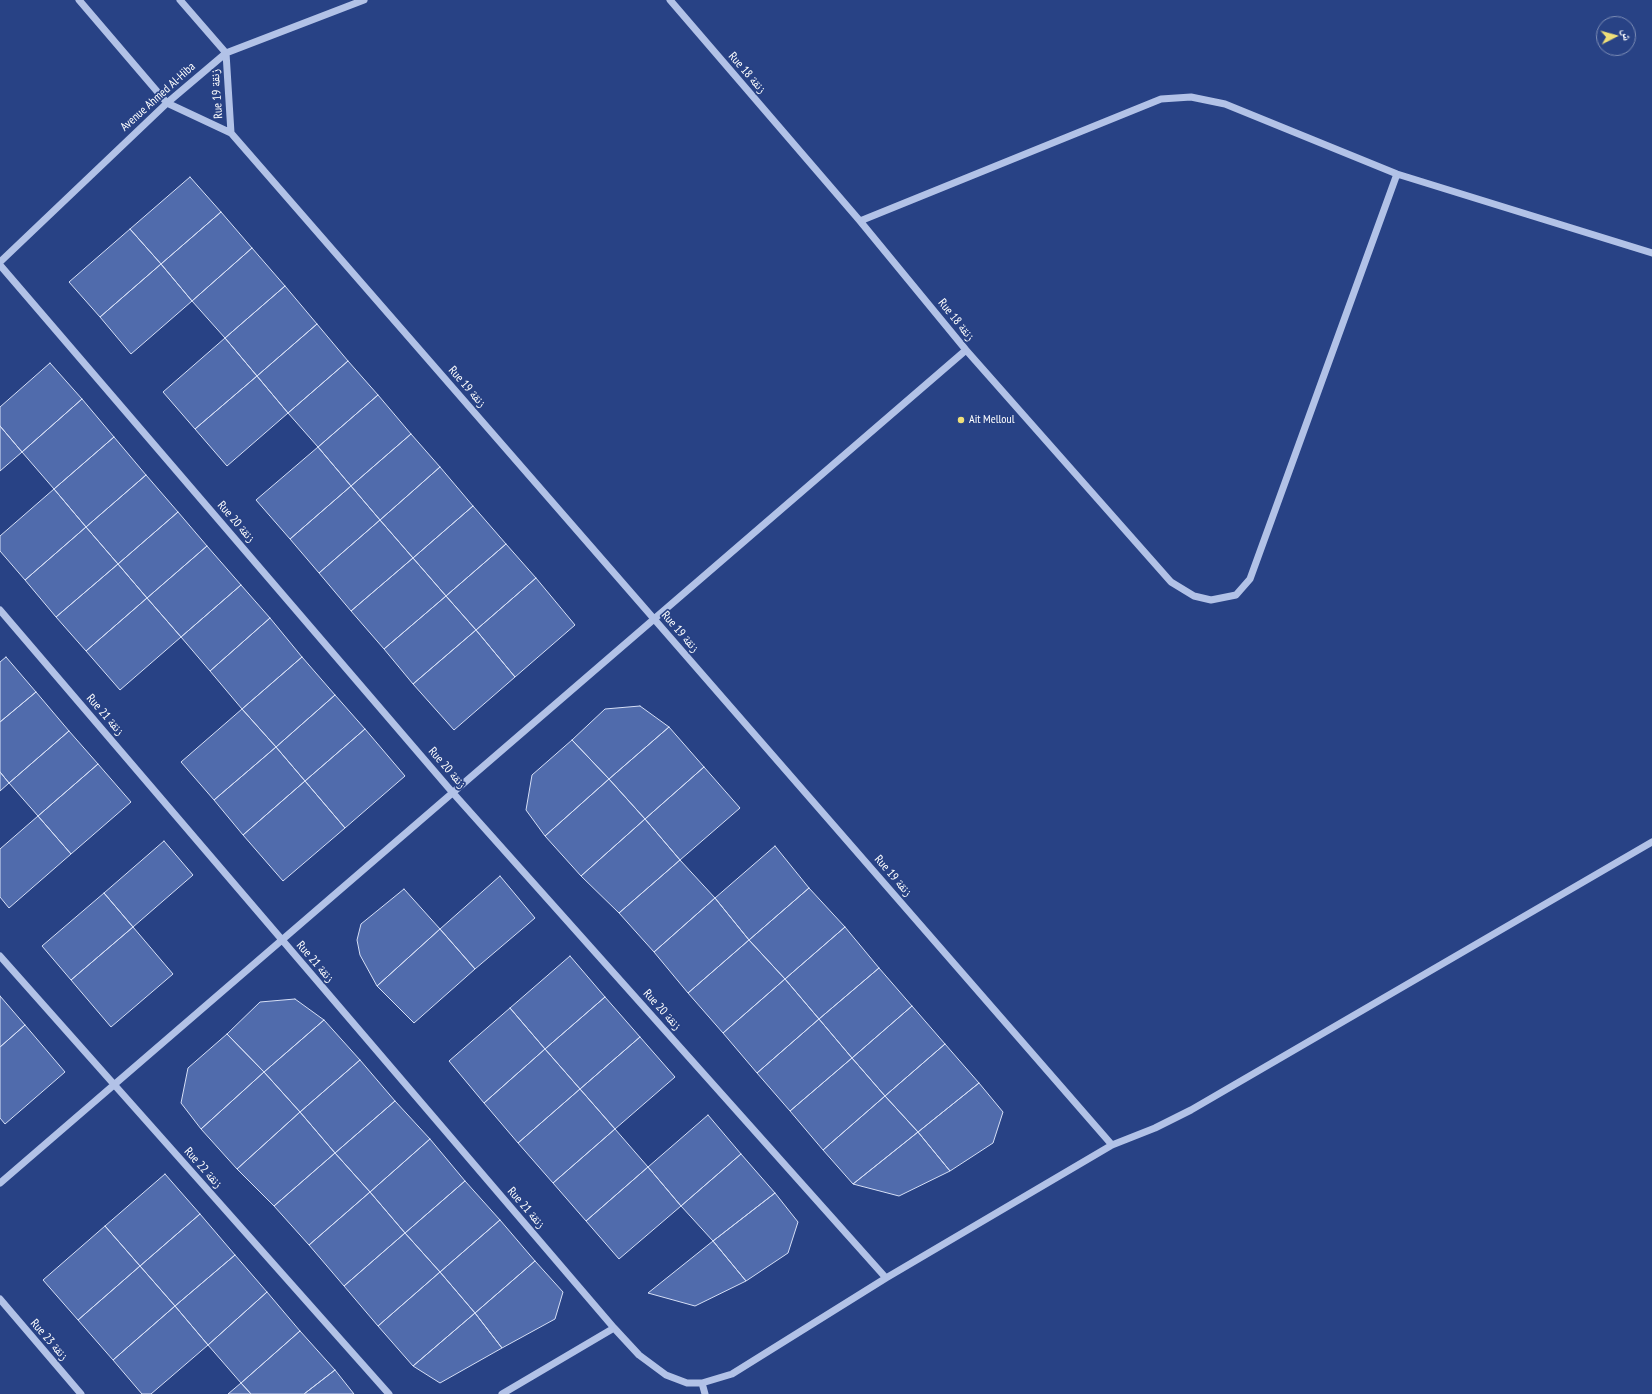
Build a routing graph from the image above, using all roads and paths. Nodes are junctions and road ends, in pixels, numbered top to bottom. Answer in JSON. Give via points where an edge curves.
{"nodes":[{"id":1,"x":79,"y":0,"type":"edge"},
{"id":2,"x":180,"y":0,"type":"edge"},
{"id":3,"x":364,"y":0,"type":"edge"},
{"id":4,"x":670,"y":0,"type":"edge"},
{"id":5,"x":226,"y":53,"type":"junction"},
{"id":6,"x":166,"y":103,"type":"junction"},
{"id":7,"x":231,"y":133,"type":"junction"},
{"id":8,"x":1397,"y":174,"type":"junction"},
{"id":9,"x":860,"y":221,"type":"junction"},
{"id":10,"x":1652,"y":253,"type":"edge"},
{"id":11,"x":0,"y":262,"type":"edge"},
{"id":12,"x":0,"y":265,"type":"edge"},
{"id":13,"x":966,"y":350,"type":"junction"},
{"id":14,"x":0,"y":610,"type":"edge"},
{"id":15,"x":654,"y":619,"type":"junction"},
{"id":16,"x":453,"y":793,"type":"junction"},
{"id":17,"x":1652,"y":842,"type":"edge"},
{"id":18,"x":282,"y":940,"type":"junction"},
{"id":19,"x":0,"y":956,"type":"edge"},
{"id":20,"x":114,"y":1085,"type":"junction"},
{"id":21,"x":1112,"y":1145,"type":"junction"},
{"id":22,"x":0,"y":1184,"type":"edge"},
{"id":23,"x":886,"y":1278,"type":"junction"},
{"id":24,"x":0,"y":1299,"type":"edge"},
{"id":25,"x":614,"y":1328,"type":"junction"},
{"id":26,"x":702,"y":1383,"type":"junction"},
{"id":27,"x":81,"y":1394,"type":"edge"},
{"id":28,"x":389,"y":1394,"type":"edge"},
{"id":29,"x":502,"y":1394,"type":"edge"},
{"id":30,"x":705,"y":1394,"type":"edge"}],
"edges":[{"from":1,"to":6,"type":"street"},
{"from":2,"to":5,"type":"street"},
{"from":3,"to":5,"type":"street","name":"Avenue Ahmed Al-Hiba"},
{"from":4,"to":9,"type":"street","name":"Rue 18 زنقة"},
{"from":5,"to":6,"type":"street","name":"Avenue Ahmed Al-Hiba"},
{"from":5,"to":7,"type":"street","name":"Rue 19 زنقة"},
{"from":6,"to":7,"type":"street","name":"Rue 19 زنقة"},
{"from":6,"to":11,"type":"street","name":"Avenue Ahmed Al-Hiba"},
{"from":7,"to":15,"type":"street","name":"Rue 19 زنقة"},
{"from":8,"to":9,"type":"street","via":[[1225,104],[1191,97],[1161,99]]},
{"from":8,"to":10,"type":"street"},
{"from":8,"to":13,"type":"street","name":"Rue 18 زنقة","via":[[1250,579],[1236,595],[1211,600],[1194,596],[1171,582]]},
{"from":9,"to":13,"type":"street","name":"Rue 18 زنقة"},
{"from":12,"to":16,"type":"street","name":"Rue 20 زنقة"},
{"from":13,"to":15,"type":"street"},
{"from":14,"to":18,"type":"street","name":"Rue 21 زنقة"},
{"from":15,"to":16,"type":"street"},
{"from":15,"to":21,"type":"street","name":"Rue 19 زنقة"},
{"from":16,"to":18,"type":"street"},
{"from":16,"to":23,"type":"street","name":"Rue 20 زنقة"},
{"from":17,"to":21,"type":"street","via":[[1191,1110]]},
{"from":18,"to":20,"type":"street"},
{"from":18,"to":25,"type":"street","name":"Rue 21 زنقة"},
{"from":19,"to":20,"type":"street","name":"Rue 22 زنقة"},
{"from":20,"to":22,"type":"street"},
{"from":20,"to":28,"type":"street","name":"Rue 22 زنقة"},
{"from":21,"to":23,"type":"street"},
{"from":23,"to":26,"type":"street","via":[[732,1374]]},
{"from":24,"to":27,"type":"street","name":"Rue 23 زنقة"},
{"from":25,"to":26,"type":"street","name":"Rue 21 زنقة","via":[[639,1355],[666,1375],[687,1383]]},
{"from":25,"to":29,"type":"street"},
{"from":26,"to":30,"type":"street"}]}
